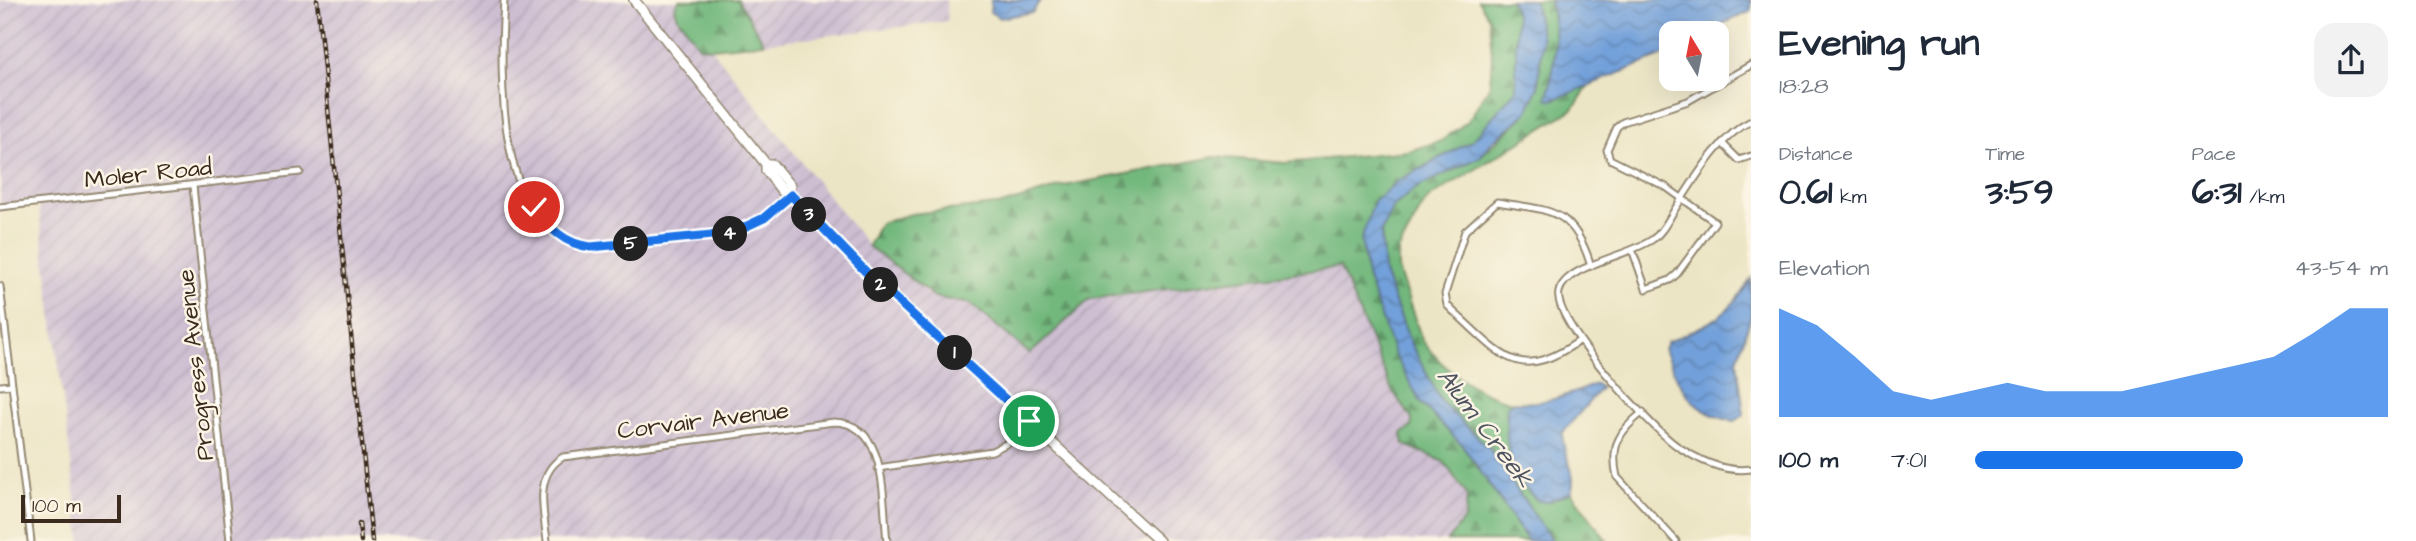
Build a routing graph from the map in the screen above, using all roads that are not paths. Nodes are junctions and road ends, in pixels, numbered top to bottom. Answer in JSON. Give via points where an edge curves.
{"nodes":[{"id":1,"x":504,"y":0,"type":"edge"},
{"id":2,"x":634,"y":0,"type":"edge"},
{"id":3,"x":1751,"y":65,"type":"edge"},
{"id":4,"x":1751,"y":121,"type":"edge"},
{"id":5,"x":1722,"y":143,"type":"junction"},
{"id":6,"x":1751,"y":156,"type":"edge"},
{"id":7,"x":300,"y":172,"type":"dead end"},
{"id":8,"x":193,"y":186,"type":"junction"},
{"id":9,"x":789,"y":193,"type":"junction"},
{"id":10,"x":1683,"y":198,"type":"junction"},
{"id":11,"x":0,"y":207,"type":"edge"},
{"id":12,"x":1633,"y":252,"type":"junction"},
{"id":13,"x":1591,"y":266,"type":"junction"},
{"id":14,"x":0,"y":286,"type":"edge"},
{"id":15,"x":1,"y":296,"type":"edge"},
{"id":16,"x":1579,"y":341,"type":"junction"},
{"id":17,"x":12,"y":385,"type":"junction"},
{"id":18,"x":0,"y":386,"type":"edge"},
{"id":19,"x":1643,"y":412,"type":"junction"},
{"id":20,"x":1031,"y":422,"type":"junction"},
{"id":21,"x":878,"y":468,"type":"junction"},
{"id":22,"x":1751,"y":469,"type":"edge"},
{"id":23,"x":32,"y":541,"type":"edge"},
{"id":24,"x":230,"y":541,"type":"edge"},
{"id":25,"x":547,"y":541,"type":"edge"},
{"id":26,"x":887,"y":541,"type":"edge"},
{"id":27,"x":1159,"y":541,"type":"edge"},
{"id":28,"x":1676,"y":541,"type":"edge"}],
"edges":[{"from":1,"to":9,"type":"street","via":[[500,73],[513,165],[526,195],[557,234],[591,247],[732,233],[764,218]]},
{"from":2,"to":9,"type":"main road","via":[[766,164],[777,185]]},
{"from":3,"to":10,"type":"street","via":[[1688,101],[1617,127],[1606,150],[1610,159]]},
{"from":4,"to":5,"type":"street"},
{"from":5,"to":6,"type":"street","via":[[1740,160]]},
{"from":5,"to":10,"type":"street"},
{"from":7,"to":8,"type":"street","name":"Moler Road"},
{"from":8,"to":11,"type":"street","name":"Moler Road"},
{"from":8,"to":24,"type":"street","name":"Progress Avenue"},
{"from":9,"to":20,"type":"main road","via":[[866,272]]},
{"from":10,"to":12,"type":"street","via":[[1660,232]]},
{"from":10,"to":12,"type":"street","via":[[1715,222],[1677,274],[1646,289]]},
{"from":12,"to":13,"type":"street"},
{"from":13,"to":16,"type":"street","via":[[1565,279],[1558,299]]},
{"from":13,"to":16,"type":"street","via":[[1578,233],[1557,213],[1497,202],[1465,231],[1445,291],[1447,305],[1513,359],[1546,361]]},
{"from":14,"to":15,"type":"street"},
{"from":15,"to":17,"type":"street"},
{"from":16,"to":19,"type":"street"},
{"from":17,"to":18,"type":"street"},
{"from":17,"to":23,"type":"street"},
{"from":19,"to":22,"type":"street","via":[[1679,447],[1723,469]]},
{"from":19,"to":28,"type":"street","via":[[1616,440],[1617,477]]},
{"from":20,"to":21,"type":"street","via":[[992,451]]},
{"from":20,"to":27,"type":"main road"},
{"from":21,"to":25,"type":"street","name":"Corvair Avenue","via":[[870,438],[859,428],[834,422],[573,454],[554,463],[542,487]]},
{"from":21,"to":26,"type":"street"}]}
